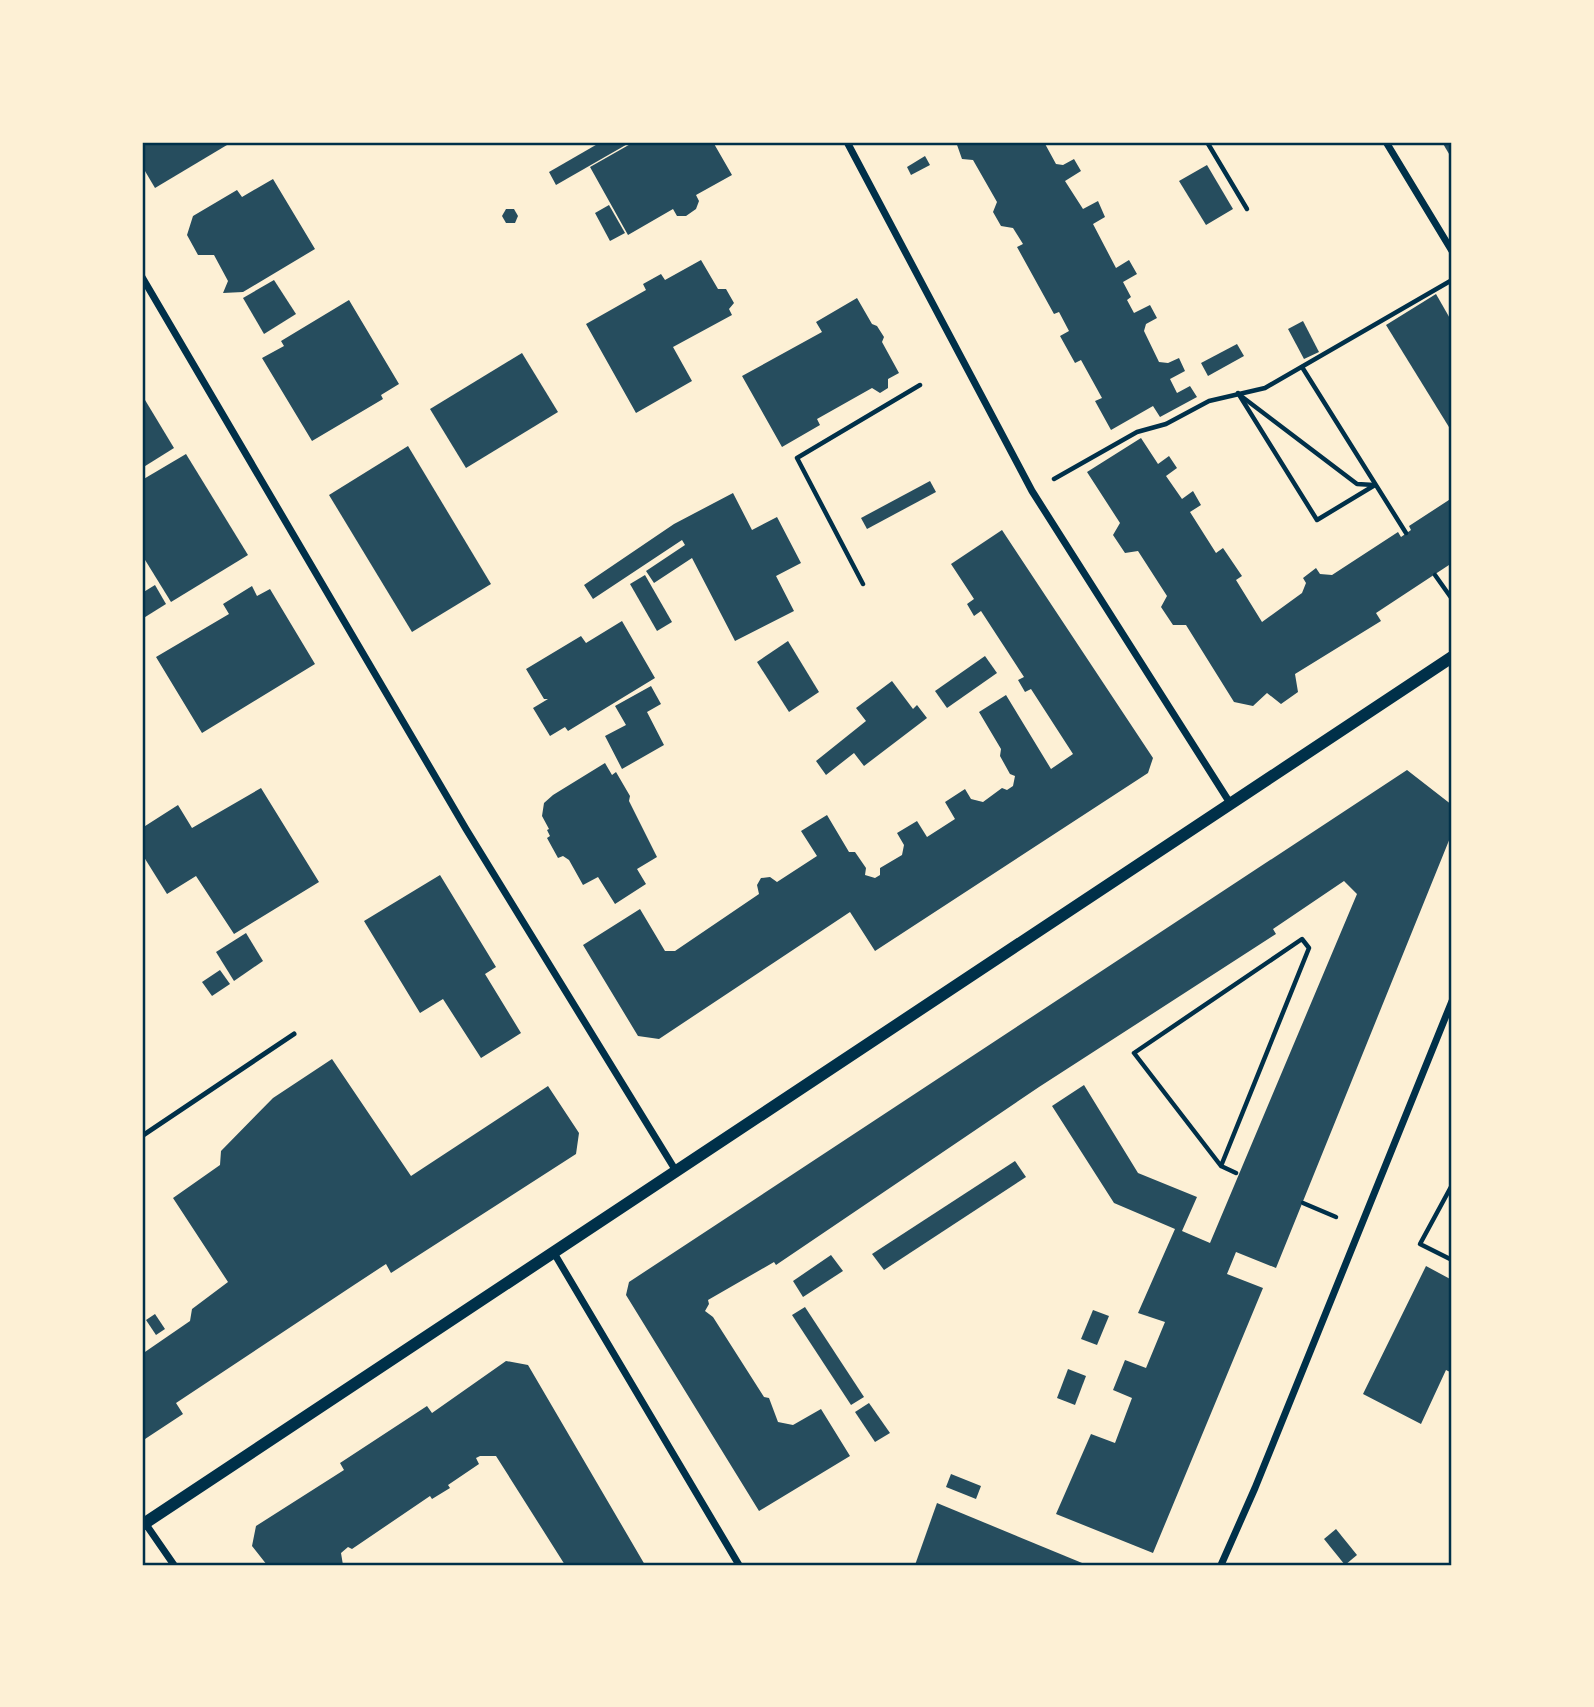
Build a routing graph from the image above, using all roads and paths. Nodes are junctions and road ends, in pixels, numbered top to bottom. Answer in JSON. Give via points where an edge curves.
{"nodes":[{"id":1,"x":847,"y":142,"type":"edge"},
{"id":2,"x":1208,"y":142,"type":"edge"},
{"id":3,"x":1385,"y":142,"type":"edge"},
{"id":4,"x":1247,"y":209,"type":"dead end"},
{"id":5,"x":1452,"y":251,"type":"edge"},
{"id":6,"x":142,"y":277,"type":"edge"},
{"id":7,"x":1452,"y":281,"type":"edge"},
{"id":8,"x":1303,"y":367,"type":"junction"},
{"id":9,"x":920,"y":385,"type":"dead end"},
{"id":10,"x":1238,"y":393,"type":"junction"},
{"id":11,"x":1375,"y":485,"type":"junction"},
{"id":12,"x":1032,"y":491,"type":"junction"},
{"id":13,"x":1406,"y":533,"type":"dead end"},
{"id":14,"x":1435,"y":575,"type":"dead end"},
{"id":15,"x":863,"y":584,"type":"dead end"},
{"id":16,"x":1452,"y":598,"type":"edge"},
{"id":17,"x":1452,"y":657,"type":"edge"},
{"id":18,"x":1230,"y":803,"type":"junction"},
{"id":19,"x":1452,"y":1001,"type":"edge"},
{"id":20,"x":294,"y":1034,"type":"dead end"},
{"id":21,"x":142,"y":1136,"type":"edge"},
{"id":22,"x":1221,"y":1166,"type":"junction"},
{"id":23,"x":676,"y":1171,"type":"junction"},
{"id":24,"x":1236,"y":1172,"type":"dead end"},
{"id":25,"x":1452,"y":1185,"type":"edge"},
{"id":26,"x":1303,"y":1203,"type":"dead end"},
{"id":27,"x":1360,"y":1227,"type":"junction"},
{"id":28,"x":554,"y":1252,"type":"junction"},
{"id":29,"x":1452,"y":1260,"type":"edge"},
{"id":30,"x":143,"y":1524,"type":"edge"},
{"id":31,"x":174,"y":1565,"type":"edge"},
{"id":32,"x":739,"y":1565,"type":"edge"},
{"id":33,"x":1221,"y":1565,"type":"edge"}],
"edges":[{"from":1,"to":12,"type":"street"},
{"from":2,"to":4,"type":"path"},
{"from":3,"to":5,"type":"street"},
{"from":6,"to":23,"type":"street","via":[[466,829]]},
{"from":7,"to":8,"type":"path"},
{"from":8,"to":10,"type":"path","via":[[1265,388]]},
{"from":8,"to":11,"type":"path"},
{"from":9,"to":15,"type":"path","via":[[796,458]]},
{"from":10,"to":11,"type":"path","via":[[1357,484]]},
{"from":10,"to":11,"type":"path","via":[[1317,520]]},
{"from":10,"to":12,"type":"path","via":[[1137,432]]},
{"from":11,"to":13,"type":"path"},
{"from":12,"to":18,"type":"street"},
{"from":14,"to":16,"type":"path"},
{"from":17,"to":18,"type":"street"},
{"from":18,"to":23,"type":"street"},
{"from":19,"to":27,"type":"street"},
{"from":20,"to":21,"type":"lane"},
{"from":22,"to":22,"type":"path","via":[[1309,948],[1302,939],[1135,1053]]},
{"from":22,"to":24,"type":"path"},
{"from":23,"to":28,"type":"street"},
{"from":25,"to":29,"type":"path","via":[[1420,1244]]},
{"from":26,"to":27,"type":"path"},
{"from":27,"to":33,"type":"street"},
{"from":28,"to":30,"type":"street"},
{"from":28,"to":32,"type":"street"},
{"from":30,"to":31,"type":"street"}]}
